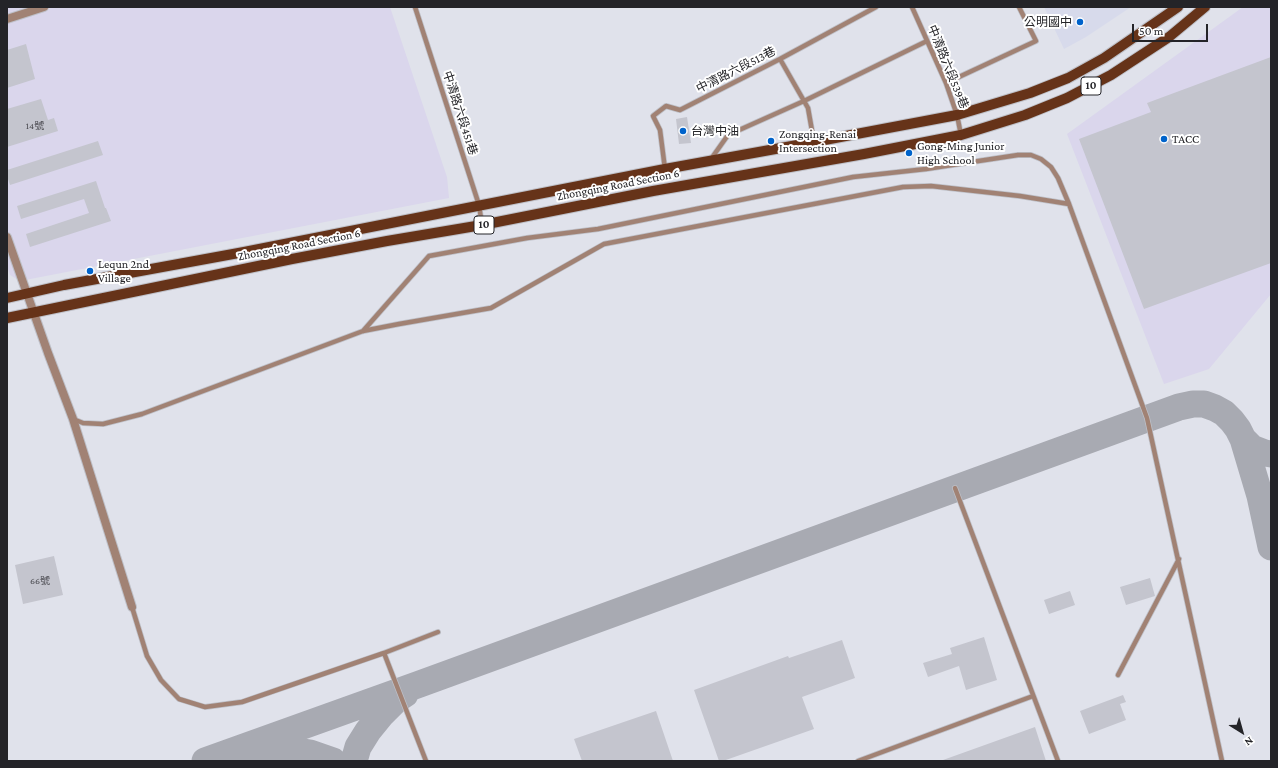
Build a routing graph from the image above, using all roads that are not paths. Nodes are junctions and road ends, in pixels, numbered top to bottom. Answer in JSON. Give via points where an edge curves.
{"nodes":[{"id":1,"x":44,"y":7,"type":"edge"},
{"id":2,"x":416,"y":7,"type":"edge"},
{"id":3,"x":876,"y":7,"type":"edge"},
{"id":4,"x":912,"y":7,"type":"edge"},
{"id":5,"x":1019,"y":7,"type":"edge"},
{"id":6,"x":1178,"y":7,"type":"edge"},
{"id":7,"x":1205,"y":7,"type":"edge"},
{"id":8,"x":7,"y":19,"type":"edge"},
{"id":9,"x":927,"y":41,"type":"junction"},
{"id":10,"x":780,"y":59,"type":"junction"},
{"id":11,"x":946,"y":83,"type":"junction"},
{"id":12,"x":804,"y":101,"type":"junction"},
{"id":13,"x":957,"y":115,"type":"junction"},
{"id":14,"x":961,"y":135,"type":"junction"},
{"id":15,"x":814,"y":142,"type":"junction"},
{"id":16,"x":709,"y":162,"type":"junction"},
{"id":17,"x":665,"y":169,"type":"junction"},
{"id":18,"x":1069,"y":204,"type":"junction"},
{"id":19,"x":479,"y":205,"type":"junction"},
{"id":20,"x":482,"y":225,"type":"junction"},
{"id":21,"x":7,"y":238,"type":"edge"},
{"id":22,"x":27,"y":293,"type":"junction"},
{"id":23,"x":7,"y":298,"type":"edge"},
{"id":24,"x":34,"y":313,"type":"junction"},
{"id":25,"x":7,"y":318,"type":"edge"},
{"id":26,"x":363,"y":332,"type":"junction"},
{"id":27,"x":72,"y":419,"type":"junction"},
{"id":28,"x":955,"y":488,"type":"dead end"},
{"id":29,"x":1179,"y":559,"type":"junction"},
{"id":30,"x":132,"y":607,"type":"joint"},
{"id":31,"x":438,"y":632,"type":"dead end"},
{"id":32,"x":384,"y":653,"type":"junction"},
{"id":33,"x":1118,"y":675,"type":"dead end"},
{"id":34,"x":1034,"y":696,"type":"junction"},
{"id":35,"x":426,"y":761,"type":"edge"},
{"id":36,"x":858,"y":761,"type":"edge"},
{"id":37,"x":1058,"y":761,"type":"edge"},
{"id":38,"x":1222,"y":761,"type":"edge"}],
"edges":[{"from":1,"to":8,"type":"street"},
{"from":2,"to":19,"type":"lane","name":"中清路六段451巷"},
{"from":3,"to":10,"type":"lane","name":"中清路六段513巷"},
{"from":4,"to":9,"type":"lane","name":"中清路六段539巷"},
{"from":5,"to":11,"type":"lane","via":[[1036,41]]},
{"from":6,"to":13,"type":"main road","name":"Zhongqing Road Section 6","number":"10","via":[[1104,58],[1068,78],[1030,93]]},
{"from":7,"to":14,"type":"main road","name":"Zhongqing Road Section 6","number":"10","via":[[1169,36],[1118,71],[1073,95],[1025,115]]},
{"from":9,"to":11,"type":"lane","name":"中清路六段539巷"},
{"from":9,"to":12,"type":"lane"},
{"from":10,"to":12,"type":"lane"},
{"from":10,"to":17,"type":"lane","name":"中清路六段513巷","via":[[680,110],[666,106],[653,116],[660,130]]},
{"from":11,"to":13,"type":"lane","name":"中清路六段539巷"},
{"from":12,"to":15,"type":"lane","via":[[808,108]]},
{"from":12,"to":16,"type":"lane","via":[[728,135]]},
{"from":13,"to":14,"type":"lane","name":"中清路六段539巷"},
{"from":13,"to":15,"type":"main road","name":"Zhongqing Road Section 6","number":"10"},
{"from":14,"to":20,"type":"main road","name":"Zhongqing Road Section 6","number":"10"},
{"from":15,"to":16,"type":"main road","name":"Zhongqing Road Section 6","number":"10"},
{"from":16,"to":17,"type":"main road","name":"Zhongqing Road Section 6","number":"10"},
{"from":17,"to":19,"type":"main road","name":"Zhongqing Road Section 6","number":"10"},
{"from":18,"to":26,"type":"lane","via":[[931,186],[903,187],[604,244],[491,308]]},
{"from":18,"to":26,"type":"lane","via":[[1051,166],[1030,155],[853,177],[598,230],[527,238],[428,256]]},
{"from":18,"to":29,"type":"lane","via":[[1148,418]]},
{"from":19,"to":20,"type":"lane","name":"中清路六段451巷"},
{"from":19,"to":22,"type":"main road","name":"Zhongqing Road Section 6","number":"10"},
{"from":20,"to":24,"type":"main road","name":"Zhongqing Road Section 6","number":"10","via":[[292,259]]},
{"from":21,"to":22,"type":"street"},
{"from":22,"to":23,"type":"main road","name":"Zhongqing Road Section 6","number":"10"},
{"from":22,"to":24,"type":"street"},
{"from":24,"to":25,"type":"main road","name":"Zhongqing Road Section 6","number":"10"},
{"from":24,"to":27,"type":"street"},
{"from":26,"to":27,"type":"lane","via":[[142,414],[103,424],[83,423]]},
{"from":27,"to":30,"type":"street"},
{"from":28,"to":34,"type":"lane"},
{"from":29,"to":33,"type":"lane"},
{"from":29,"to":38,"type":"lane"},
{"from":30,"to":32,"type":"lane","via":[[147,656],[161,680],[179,699],[205,707],[242,702]]},
{"from":31,"to":32,"type":"lane"},
{"from":32,"to":35,"type":"lane"},
{"from":34,"to":36,"type":"lane"},
{"from":34,"to":37,"type":"lane"}]}
